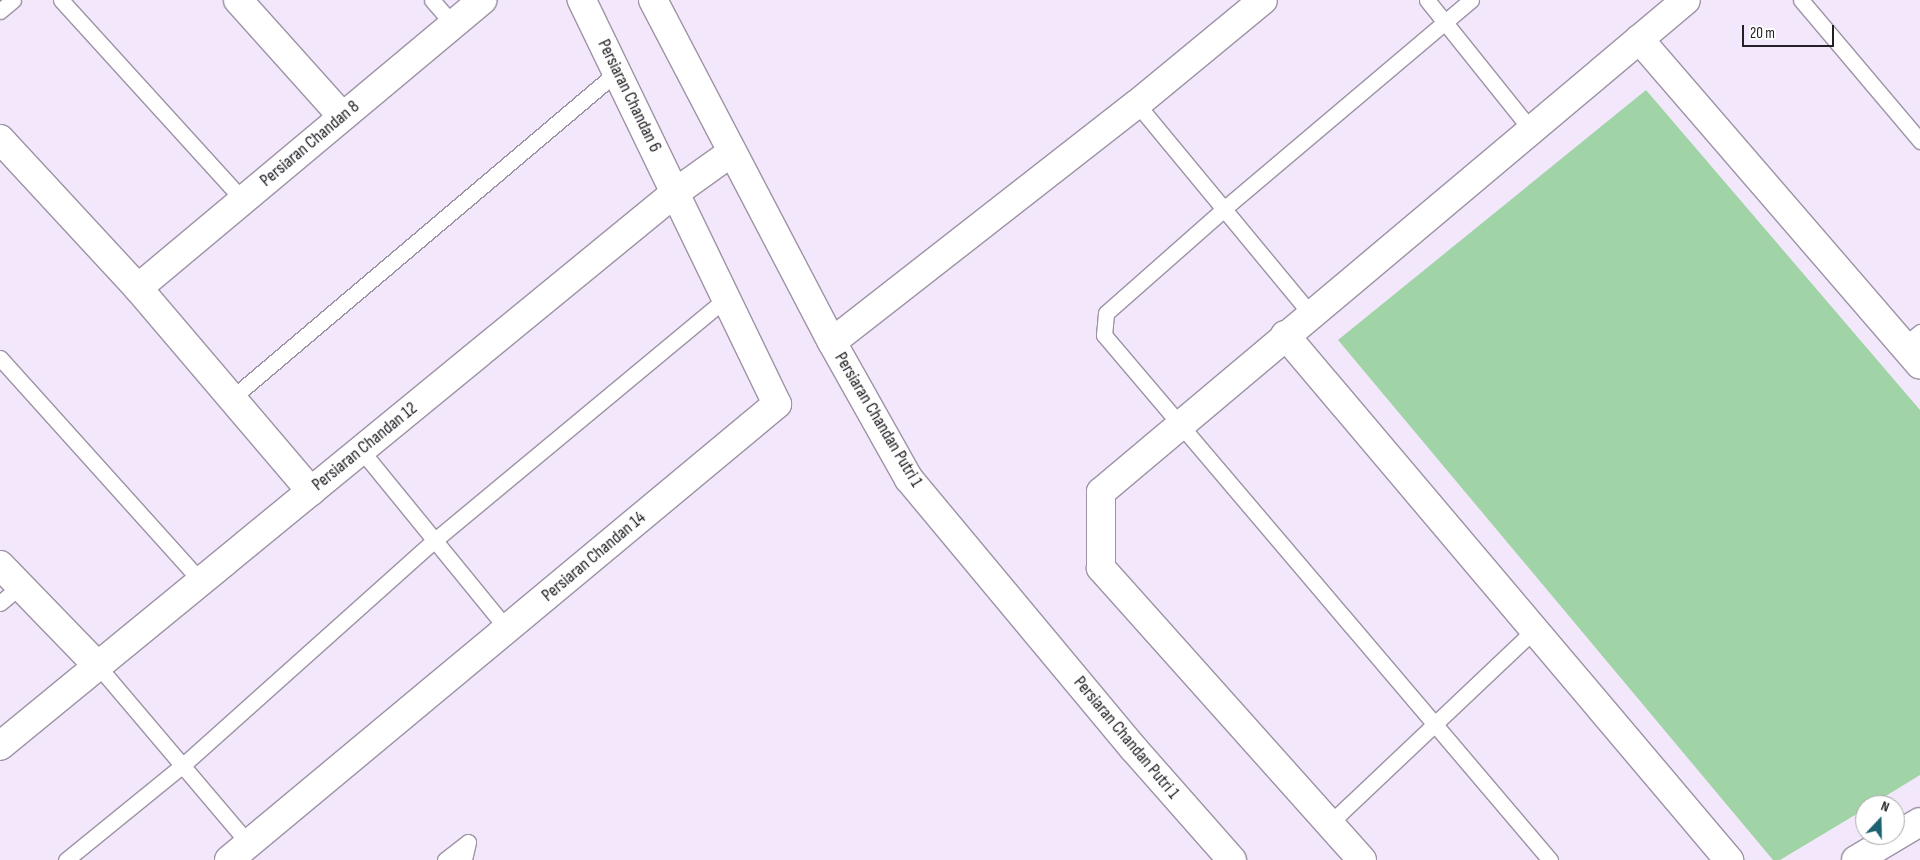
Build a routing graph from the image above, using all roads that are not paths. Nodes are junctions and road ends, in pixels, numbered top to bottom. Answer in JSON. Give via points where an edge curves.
{"nodes":[{"id":1,"x":13,"y":0,"type":"edge"},
{"id":2,"x":61,"y":0,"type":"edge"},
{"id":3,"x":238,"y":0,"type":"edge"},
{"id":4,"x":432,"y":0,"type":"edge"},
{"id":5,"x":482,"y":0,"type":"edge"},
{"id":6,"x":582,"y":0,"type":"edge"},
{"id":7,"x":654,"y":0,"type":"edge"},
{"id":8,"x":1263,"y":0,"type":"edge"},
{"id":9,"x":1427,"y":0,"type":"edge"},
{"id":10,"x":1471,"y":0,"type":"edge"},
{"id":11,"x":1686,"y":0,"type":"edge"},
{"id":12,"x":1801,"y":0,"type":"edge"},
{"id":13,"x":0,"y":11,"type":"edge"},
{"id":14,"x":1446,"y":21,"type":"junction"},
{"id":15,"x":453,"y":24,"type":"junction"},
{"id":16,"x":1639,"y":39,"type":"junction"},
{"id":17,"x":617,"y":72,"type":"junction"},
{"id":18,"x":1137,"y":104,"type":"junction"},
{"id":19,"x":342,"y":116,"type":"junction"},
{"id":20,"x":1531,"y":130,"type":"junction"},
{"id":21,"x":0,"y":140,"type":"edge"},
{"id":22,"x":1920,"y":141,"type":"edge"},
{"id":23,"x":732,"y":152,"type":"junction"},
{"id":24,"x":676,"y":192,"type":"junction"},
{"id":25,"x":243,"y":200,"type":"junction"},
{"id":26,"x":1224,"y":209,"type":"junction"},
{"id":27,"x":138,"y":288,"type":"junction"},
{"id":28,"x":726,"y":298,"type":"junction"},
{"id":29,"x":1311,"y":314,"type":"junction"},
{"id":30,"x":1285,"y":335,"type":"junction"},
{"id":31,"x":832,"y":342,"type":"junction"},
{"id":32,"x":1915,"y":347,"type":"edge"},
{"id":33,"x":0,"y":358,"type":"edge"},
{"id":34,"x":232,"y":398,"type":"junction"},
{"id":35,"x":1179,"y":425,"type":"junction"},
{"id":36,"x":361,"y":450,"type":"junction"},
{"id":37,"x":312,"y":491,"type":"junction"},
{"id":38,"x":434,"y":540,"type":"junction"},
{"id":39,"x":0,"y":566,"type":"edge"},
{"id":40,"x":201,"y":581,"type":"junction"},
{"id":41,"x":10,"y":595,"type":"edge"},
{"id":42,"x":507,"y":629,"type":"junction"},
{"id":43,"x":1534,"y":630,"type":"junction"},
{"id":44,"x":98,"y":666,"type":"junction"},
{"id":45,"x":1434,"y":725,"type":"junction"},
{"id":46,"x":0,"y":746,"type":"edge"},
{"id":47,"x":182,"y":765,"type":"junction"},
{"id":48,"x":1920,"y":822,"type":"edge"},
{"id":49,"x":1329,"y":824,"type":"junction"},
{"id":50,"x":239,"y":852,"type":"edge"},
{"id":51,"x":66,"y":860,"type":"edge"},
{"id":52,"x":445,"y":860,"type":"edge"},
{"id":53,"x":464,"y":860,"type":"edge"},
{"id":54,"x":1232,"y":860,"type":"edge"},
{"id":55,"x":1362,"y":860,"type":"edge"},
{"id":56,"x":1550,"y":860,"type":"edge"},
{"id":57,"x":1729,"y":860,"type":"edge"},
{"id":58,"x":1856,"y":860,"type":"edge"}],
"edges":[{"from":1,"to":13,"type":"lane"},
{"from":2,"to":25,"type":"lane"},
{"from":3,"to":19,"type":"street"},
{"from":4,"to":15,"type":"lane"},
{"from":5,"to":15,"type":"street","name":"Persiaran Chandan 8"},
{"from":6,"to":17,"type":"street","name":"Persiaran Chandan 6"},
{"from":7,"to":23,"type":"street","name":"Persiaran Chandan Putri 1"},
{"from":8,"to":18,"type":"street"},
{"from":9,"to":14,"type":"lane"},
{"from":10,"to":14,"type":"lane"},
{"from":11,"to":16,"type":"street"},
{"from":12,"to":22,"type":"lane"},
{"from":14,"to":20,"type":"lane"},
{"from":14,"to":26,"type":"lane"},
{"from":15,"to":19,"type":"street","name":"Persiaran Chandan 8"},
{"from":16,"to":20,"type":"street"},
{"from":16,"to":32,"type":"street"},
{"from":17,"to":24,"type":"street","name":"Persiaran Chandan 6"},
{"from":17,"to":34,"type":"lane"},
{"from":18,"to":26,"type":"lane"},
{"from":18,"to":31,"type":"street"},
{"from":19,"to":25,"type":"street","name":"Persiaran Chandan 8"},
{"from":20,"to":29,"type":"street"},
{"from":21,"to":27,"type":"street"},
{"from":23,"to":24,"type":"street","name":"Persiaran Chandan 12"},
{"from":23,"to":31,"type":"street","name":"Persiaran Chandan Putri 1"},
{"from":24,"to":28,"type":"street","name":"Persiaran Chandan 14"},
{"from":24,"to":36,"type":"street","name":"Persiaran Chandan 12"},
{"from":25,"to":27,"type":"street","name":"Persiaran Chandan 8"},
{"from":26,"to":29,"type":"lane"},
{"from":26,"to":35,"type":"lane","via":[[1106,313],[1104,335]]},
{"from":27,"to":34,"type":"street"},
{"from":28,"to":38,"type":"lane"},
{"from":28,"to":42,"type":"street","name":"Persiaran Chandan 14","via":[[777,404]]},
{"from":29,"to":30,"type":"street"},
{"from":30,"to":35,"type":"street"},
{"from":30,"to":43,"type":"street"},
{"from":31,"to":54,"type":"street","name":"Persiaran Chandan Putri 1","via":[[910,479],[1134,749]]},
{"from":33,"to":40,"type":"lane"},
{"from":34,"to":37,"type":"street"},
{"from":35,"to":45,"type":"lane"},
{"from":35,"to":49,"type":"street","via":[[1101,492],[1100,568]]},
{"from":36,"to":37,"type":"street","name":"Persiaran Chandan 12"},
{"from":36,"to":38,"type":"lane"},
{"from":37,"to":40,"type":"street","name":"Persiaran Chandan 12"},
{"from":38,"to":42,"type":"lane"},
{"from":38,"to":47,"type":"lane"},
{"from":39,"to":41,"type":"street"},
{"from":40,"to":44,"type":"street","name":"Persiaran Chandan 12"},
{"from":41,"to":44,"type":"street"},
{"from":42,"to":50,"type":"street","name":"Persiaran Chandan 14"},
{"from":43,"to":45,"type":"lane"},
{"from":43,"to":57,"type":"street"},
{"from":44,"to":46,"type":"street","name":"Persiaran Chandan 12"},
{"from":44,"to":47,"type":"lane"},
{"from":45,"to":49,"type":"lane"},
{"from":45,"to":56,"type":"lane"},
{"from":47,"to":50,"type":"lane"},
{"from":47,"to":51,"type":"lane"},
{"from":48,"to":58,"type":"street"},
{"from":49,"to":55,"type":"street"},
{"from":52,"to":53,"type":"lane","via":[[468,842]]}]}
